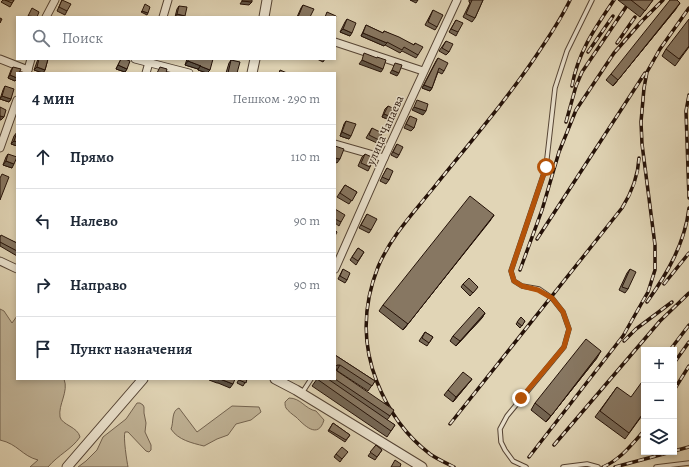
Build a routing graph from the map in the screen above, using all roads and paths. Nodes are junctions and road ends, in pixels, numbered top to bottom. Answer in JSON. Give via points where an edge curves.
{"nodes":[{"id":1,"x":54,"y":0,"type":"edge"},
{"id":2,"x":168,"y":0,"type":"edge"},
{"id":3,"x":267,"y":0,"type":"edge"},
{"id":4,"x":449,"y":0,"type":"edge"},
{"id":5,"x":592,"y":0,"type":"edge"},
{"id":6,"x":456,"y":2,"type":"edge"},
{"id":7,"x":46,"y":16,"type":"edge"},
{"id":8,"x":163,"y":16,"type":"edge"},
{"id":9,"x":264,"y":16,"type":"edge"},
{"id":10,"x":336,"y":42,"type":"edge"},
{"id":11,"x":0,"y":59,"type":"edge"},
{"id":12,"x":31,"y":60,"type":"edge"},
{"id":13,"x":255,"y":60,"type":"edge"},
{"id":14,"x":150,"y":61,"type":"edge"},
{"id":15,"x":27,"y":71,"type":"edge"},
{"id":16,"x":424,"y":71,"type":"junction"},
{"id":17,"x":146,"y":72,"type":"edge"},
{"id":18,"x":186,"y":72,"type":"edge"},
{"id":19,"x":252,"y":72,"type":"edge"},
{"id":20,"x":16,"y":103,"type":"edge"},
{"id":21,"x":336,"y":144,"type":"edge"},
{"id":22,"x":0,"y":148,"type":"edge"},
{"id":23,"x":384,"y":158,"type":"junction"},
{"id":24,"x":0,"y":261,"type":"edge"},
{"id":25,"x":336,"y":268,"type":"edge"},
{"id":26,"x":16,"y":269,"type":"edge"},
{"id":27,"x":142,"y":380,"type":"edge"},
{"id":28,"x":279,"y":380,"type":"edge"},
{"id":29,"x":310,"y":380,"type":"edge"},
{"id":30,"x":302,"y":394,"type":"junction"},
{"id":31,"x":689,"y":463,"type":"edge"},
{"id":32,"x":67,"y":467,"type":"edge"},
{"id":33,"x":422,"y":467,"type":"edge"},
{"id":34,"x":526,"y":467,"type":"edge"},
{"id":35,"x":563,"y":467,"type":"edge"},
{"id":36,"x":598,"y":467,"type":"edge"},
{"id":37,"x":656,"y":467,"type":"edge"}],
"edges":[{"from":1,"to":7,"type":"street"},
{"from":2,"to":8,"type":"street"},
{"from":3,"to":9,"type":"street"},
{"from":4,"to":6,"type":"street"},
{"from":5,"to":34,"type":"lane","via":[[567,52],[555,88],[546,167],[511,271],[514,281],[552,298],[563,312],[569,329],[564,347],[507,416],[500,429],[501,442],[505,450],[513,461]]},
{"from":6,"to":16,"type":"street","name":"улица Чапаева"},
{"from":10,"to":16,"type":"street"},
{"from":11,"to":15,"type":"street"},
{"from":12,"to":15,"type":"street"},
{"from":13,"to":19,"type":"street"},
{"from":14,"to":17,"type":"street"},
{"from":14,"to":18,"type":"street"},
{"from":16,"to":23,"type":"street","name":"улица Чапаева"},
{"from":20,"to":22,"type":"street"},
{"from":21,"to":23,"type":"street"},
{"from":23,"to":25,"type":"street","name":"улица Чапаева"},
{"from":24,"to":26,"type":"street"},
{"from":27,"to":32,"type":"street"},
{"from":28,"to":30,"type":"street"},
{"from":29,"to":30,"type":"lane"},
{"from":30,"to":33,"type":"street"},
{"from":31,"to":37,"type":"lane"},
{"from":35,"to":36,"type":"lane","via":[[587,464]]}]}
